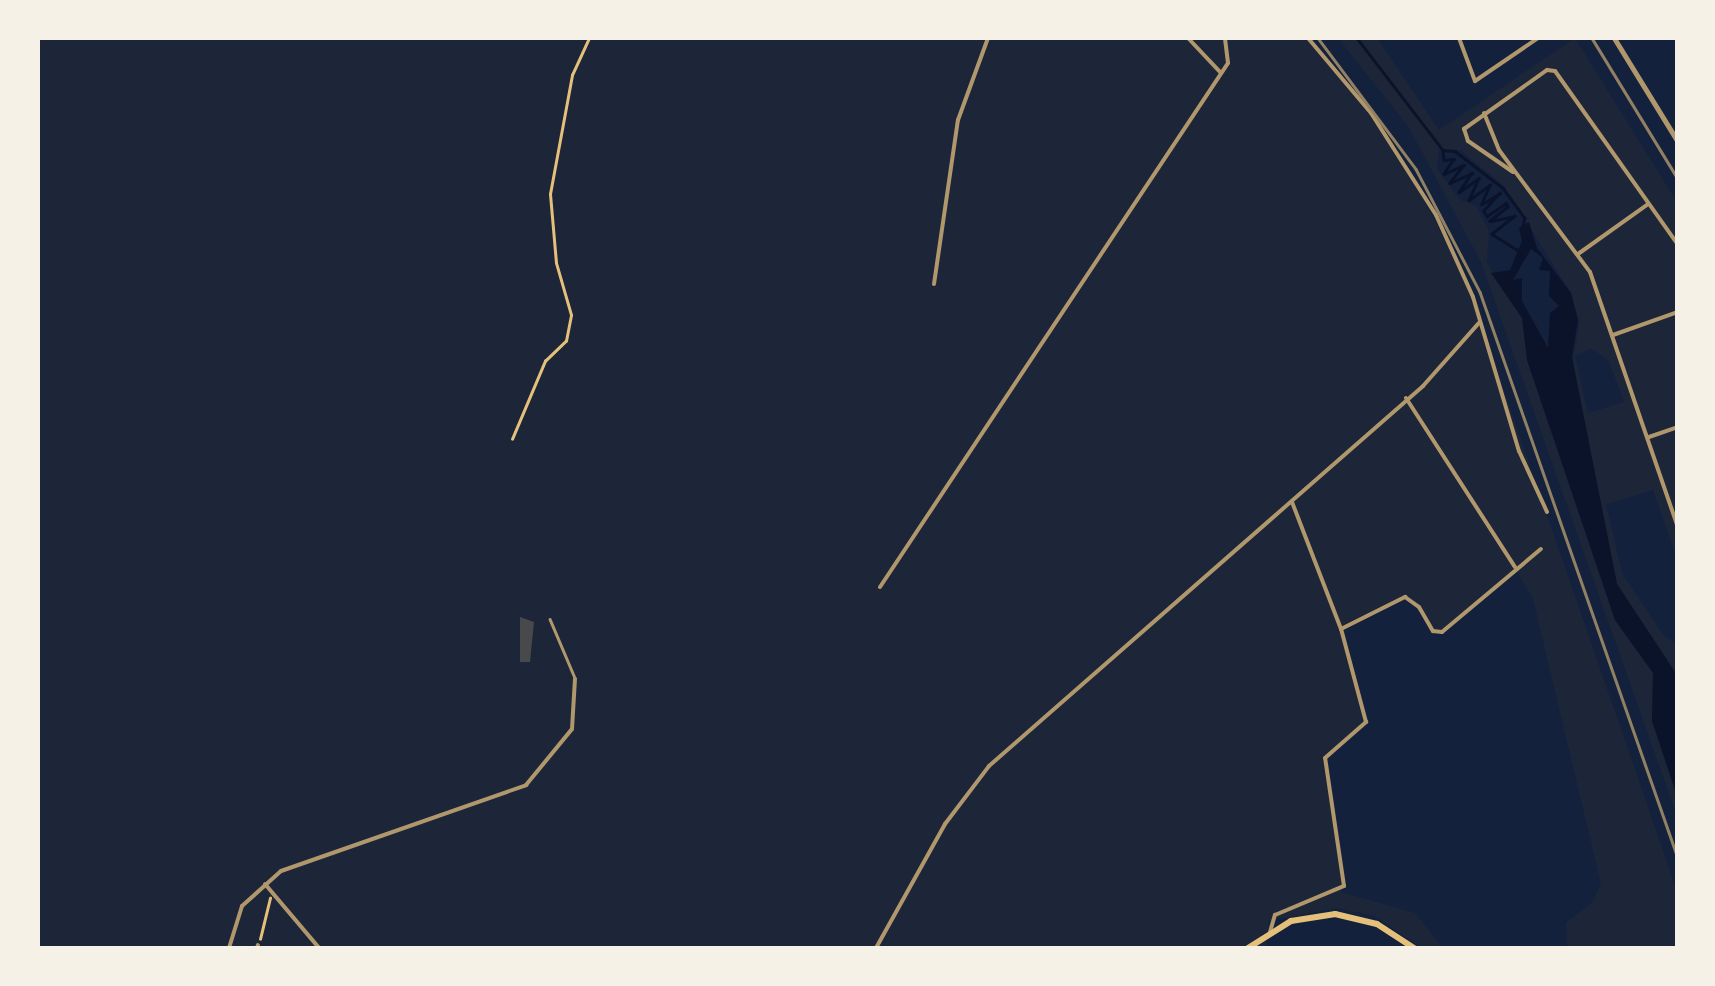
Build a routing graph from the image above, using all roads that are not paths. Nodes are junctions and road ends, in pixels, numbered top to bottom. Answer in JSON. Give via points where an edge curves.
{"nodes":[{"id":1,"x":988,"y":38,"type":"edge"},
{"id":2,"x":1188,"y":38,"type":"edge"},
{"id":3,"x":1224,"y":38,"type":"edge"},
{"id":4,"x":1308,"y":38,"type":"edge"},
{"id":5,"x":1458,"y":38,"type":"edge"},
{"id":6,"x":1538,"y":38,"type":"edge"},
{"id":7,"x":1614,"y":38,"type":"edge"},
{"id":8,"x":1221,"y":74,"type":"junction"},
{"id":9,"x":1484,"y":112,"type":"junction"},
{"id":10,"x":1678,"y":142,"type":"edge"},
{"id":11,"x":1517,"y":174,"type":"junction"},
{"id":12,"x":1648,"y":204,"type":"junction"},
{"id":13,"x":1678,"y":245,"type":"edge"},
{"id":14,"x":1577,"y":254,"type":"junction"},
{"id":15,"x":934,"y":284,"type":"dead end"},
{"id":16,"x":1678,"y":312,"type":"edge"},
{"id":17,"x":1479,"y":323,"type":"junction"},
{"id":18,"x":1613,"y":334,"type":"junction"},
{"id":19,"x":1406,"y":398,"type":"junction"},
{"id":20,"x":1678,"y":426,"type":"edge"},
{"id":21,"x":1648,"y":437,"type":"junction"},
{"id":22,"x":1292,"y":502,"type":"junction"},
{"id":23,"x":1547,"y":512,"type":"dead end"},
{"id":24,"x":1678,"y":527,"type":"edge"},
{"id":25,"x":1541,"y":549,"type":"dead end"},
{"id":26,"x":1516,"y":569,"type":"junction"},
{"id":27,"x":880,"y":587,"type":"dead end"},
{"id":28,"x":550,"y":619,"type":"dead end"},
{"id":29,"x":1341,"y":629,"type":"junction"},
{"id":30,"x":575,"y":679,"type":"joint"},
{"id":31,"x":266,"y":884,"type":"junction"},
{"id":32,"x":1270,"y":932,"type":"junction"},
{"id":33,"x":230,"y":948,"type":"edge"},
{"id":34,"x":319,"y":948,"type":"edge"},
{"id":35,"x":876,"y":948,"type":"edge"},
{"id":36,"x":1248,"y":948,"type":"edge"},
{"id":37,"x":1414,"y":948,"type":"edge"}],
"edges":[{"from":1,"to":15,"type":"street","via":[[958,120]]},
{"from":2,"to":8,"type":"street"},
{"from":3,"to":8,"type":"street","via":[[1230,58]]},
{"from":4,"to":17,"type":"street","via":[[1395,147],[1444,232]]},
{"from":5,"to":6,"type":"street","via":[[1475,81]]},
{"from":7,"to":10,"type":"street"},
{"from":8,"to":27,"type":"street"},
{"from":9,"to":11,"type":"street"},
{"from":9,"to":11,"type":"street","via":[[1465,126],[1468,141]]},
{"from":9,"to":12,"type":"street","via":[[1555,71]]},
{"from":11,"to":14,"type":"street"},
{"from":12,"to":13,"type":"street"},
{"from":12,"to":14,"type":"street"},
{"from":14,"to":18,"type":"street"},
{"from":16,"to":18,"type":"street"},
{"from":17,"to":19,"type":"street"},
{"from":17,"to":23,"type":"street","via":[[1524,464]]},
{"from":18,"to":21,"type":"street"},
{"from":19,"to":22,"type":"street"},
{"from":19,"to":26,"type":"street"},
{"from":20,"to":21,"type":"street"},
{"from":21,"to":24,"type":"street"},
{"from":22,"to":29,"type":"street"},
{"from":22,"to":35,"type":"street","via":[[975,782]]},
{"from":25,"to":26,"type":"street"},
{"from":26,"to":29,"type":"street","via":[[1438,633],[1405,597]]},
{"from":28,"to":30,"type":"lane"},
{"from":29,"to":32,"type":"street","via":[[1366,714],[1362,727],[1325,758],[1344,886],[1336,895],[1275,915]]},
{"from":30,"to":31,"type":"street","via":[[572,729],[526,785],[296,864]]},
{"from":31,"to":33,"type":"street","via":[[238,912]]},
{"from":31,"to":34,"type":"street"},
{"from":32,"to":36,"type":"main road"},
{"from":32,"to":37,"type":"main road","via":[[1307,917],[1346,914],[1386,928]]}]}
